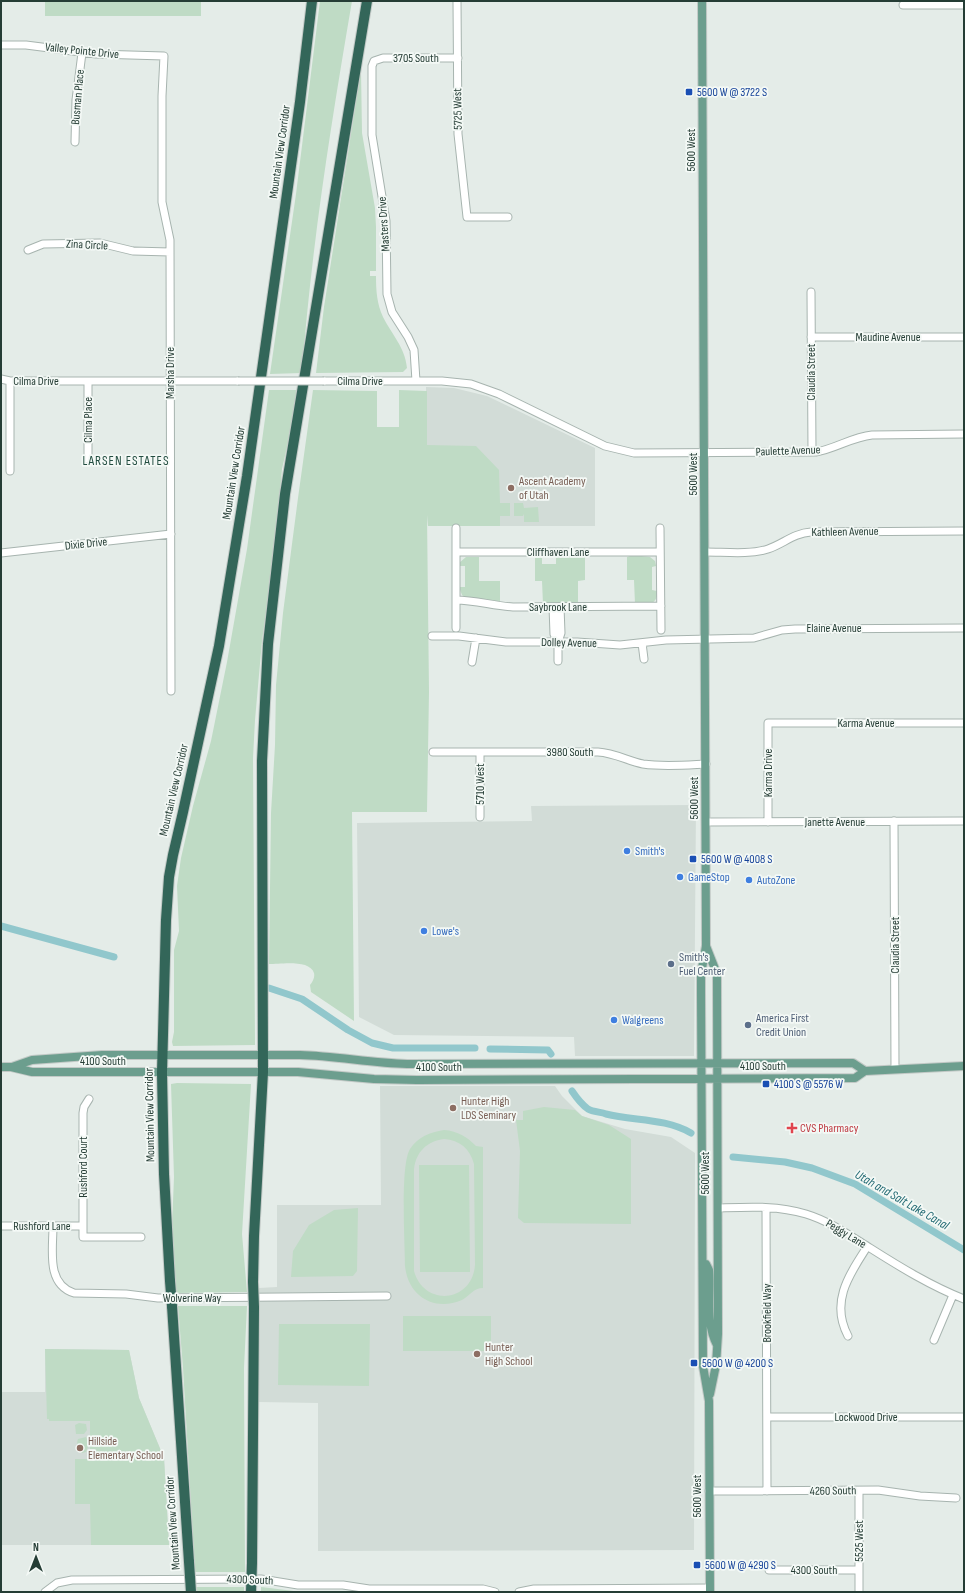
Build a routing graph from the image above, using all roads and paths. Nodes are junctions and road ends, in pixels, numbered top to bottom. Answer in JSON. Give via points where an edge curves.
{"nodes":[{"id":1,"x":312,"y":1,"type":"edge"},
{"id":2,"x":367,"y":1,"type":"edge"},
{"id":3,"x":457,"y":1,"type":"edge"},
{"id":4,"x":702,"y":1,"type":"edge"},
{"id":5,"x":903,"y":5,"type":"dead end"},
{"id":6,"x":964,"y":5,"type":"edge"},
{"id":7,"x":1,"y":45,"type":"edge"},
{"id":8,"x":82,"y":53,"type":"junction"},
{"id":9,"x":164,"y":56,"type":"joint"},
{"id":10,"x":458,"y":58,"type":"junction"},
{"id":11,"x":374,"y":61,"type":"joint"},
{"id":12,"x":75,"y":142,"type":"dead end"},
{"id":13,"x":508,"y":217,"type":"dead end"},
{"id":14,"x":28,"y":250,"type":"dead end"},
{"id":15,"x":170,"y":252,"type":"junction"},
{"id":16,"x":811,"y":292,"type":"dead end"},
{"id":17,"x":811,"y":337,"type":"junction"},
{"id":18,"x":964,"y":337,"type":"edge"},
{"id":19,"x":1,"y":379,"type":"edge"},
{"id":20,"x":10,"y":381,"type":"junction"},
{"id":21,"x":88,"y":381,"type":"junction"},
{"id":22,"x":170,"y":381,"type":"junction"},
{"id":23,"x":416,"y":381,"type":"junction"},
{"id":24,"x":964,"y":434,"type":"edge"},
{"id":25,"x":812,"y":452,"type":"junction"},
{"id":26,"x":705,"y":453,"type":"junction"},
{"id":27,"x":88,"y":459,"type":"dead end"},
{"id":28,"x":10,"y":471,"type":"dead end"},
{"id":29,"x":456,"y":528,"type":"dead end"},
{"id":30,"x":660,"y":528,"type":"dead end"},
{"id":31,"x":964,"y":531,"type":"edge"},
{"id":32,"x":170,"y":534,"type":"junction"},
{"id":33,"x":456,"y":552,"type":"junction"},
{"id":34,"x":660,"y":552,"type":"junction"},
{"id":35,"x":706,"y":552,"type":"junction"},
{"id":36,"x":1,"y":553,"type":"edge"},
{"id":37,"x":456,"y":600,"type":"junction"},
{"id":38,"x":660,"y":606,"type":"junction"},
{"id":39,"x":557,"y":607,"type":"junction"},
{"id":40,"x":456,"y":628,"type":"dead end"},
{"id":41,"x":964,"y":628,"type":"edge"},
{"id":42,"x":661,"y":630,"type":"dead end"},
{"id":43,"x":432,"y":636,"type":"dead end"},
{"id":44,"x":476,"y":638,"type":"junction"},
{"id":45,"x":706,"y":639,"type":"junction"},
{"id":46,"x":558,"y":642,"type":"junction"},
{"id":47,"x":642,"y":643,"type":"junction"},
{"id":48,"x":644,"y":659,"type":"dead end"},
{"id":49,"x":558,"y":661,"type":"dead end"},
{"id":50,"x":472,"y":662,"type":"dead end"},
{"id":51,"x":170,"y":691,"type":"dead end"},
{"id":52,"x":768,"y":723,"type":"joint"},
{"id":53,"x":964,"y":723,"type":"edge"},
{"id":54,"x":433,"y":752,"type":"dead end"},
{"id":55,"x":480,"y":752,"type":"junction"},
{"id":56,"x":706,"y":764,"type":"junction"},
{"id":57,"x":480,"y":817,"type":"dead end"},
{"id":58,"x":894,"y":821,"type":"junction"},
{"id":59,"x":964,"y":821,"type":"edge"},
{"id":60,"x":706,"y":822,"type":"junction"},
{"id":61,"x":768,"y":822,"type":"junction"},
{"id":62,"x":706,"y":946,"type":"junction"},
{"id":63,"x":263,"y":1055,"type":"junction"},
{"id":64,"x":162,"y":1056,"type":"junction"},
{"id":65,"x":702,"y":1063,"type":"junction"},
{"id":66,"x":717,"y":1063,"type":"junction"},
{"id":67,"x":964,"y":1066,"type":"edge"},
{"id":68,"x":1,"y":1067,"type":"edge"},
{"id":69,"x":11,"y":1067,"type":"junction"},
{"id":70,"x":895,"y":1069,"type":"junction"},
{"id":71,"x":865,"y":1070,"type":"junction"},
{"id":72,"x":263,"y":1072,"type":"junction"},
{"id":73,"x":162,"y":1073,"type":"junction"},
{"id":74,"x":702,"y":1078,"type":"junction"},
{"id":75,"x":717,"y":1078,"type":"junction"},
{"id":76,"x":88,"y":1099,"type":"dead end"},
{"id":77,"x":718,"y":1208,"type":"junction"},
{"id":78,"x":766,"y":1208,"type":"junction"},
{"id":79,"x":1,"y":1226,"type":"edge"},
{"id":80,"x":53,"y":1226,"type":"junction"},
{"id":81,"x":83,"y":1226,"type":"junction"},
{"id":82,"x":141,"y":1237,"type":"dead end"},
{"id":83,"x":867,"y":1246,"type":"junction"},
{"id":84,"x":703,"y":1264,"type":"junction"},
{"id":85,"x":954,"y":1295,"type":"junction"},
{"id":86,"x":387,"y":1296,"type":"dead end"},
{"id":87,"x":964,"y":1299,"type":"edge"},
{"id":88,"x":848,"y":1336,"type":"dead end"},
{"id":89,"x":934,"y":1340,"type":"dead end"},
{"id":90,"x":718,"y":1346,"type":"junction"},
{"id":91,"x":709,"y":1401,"type":"junction"},
{"id":92,"x":767,"y":1417,"type":"junction"},
{"id":93,"x":964,"y":1417,"type":"edge"},
{"id":94,"x":709,"y":1491,"type":"junction"},
{"id":95,"x":767,"y":1491,"type":"junction"},
{"id":96,"x":859,"y":1491,"type":"junction"},
{"id":97,"x":956,"y":1498,"type":"dead end"},
{"id":98,"x":769,"y":1570,"type":"dead end"},
{"id":99,"x":859,"y":1570,"type":"junction"},
{"id":100,"x":353,"y":1589,"type":"edge"},
{"id":101,"x":573,"y":1590,"type":"edge"},
{"id":102,"x":655,"y":1590,"type":"edge"},
{"id":103,"x":710,"y":1590,"type":"edge"},
{"id":104,"x":433,"y":1591,"type":"edge"},
{"id":105,"x":45,"y":1592,"type":"edge"},
{"id":106,"x":191,"y":1592,"type":"edge"},
{"id":107,"x":251,"y":1592,"type":"edge"},
{"id":108,"x":495,"y":1592,"type":"edge"},
{"id":109,"x":519,"y":1592,"type":"edge"},
{"id":110,"x":859,"y":1592,"type":"edge"}],
"edges":[{"from":1,"to":64,"type":"highway","name":"Mountain View Corridor","via":[[247,476],[219,646],[173,855],[167,898]]},
{"from":2,"to":63,"type":"highway","via":[[293,445],[273,594],[263,731]]},
{"from":3,"to":10,"type":"street","name":"5725 West"},
{"from":4,"to":26,"type":"main road","name":"5600 West"},
{"from":5,"to":6,"type":"street"},
{"from":7,"to":8,"type":"street","name":"Valley Pointe Drive","via":[[26,45]]},
{"from":8,"to":9,"type":"street","name":"Valley Pointe Drive"},
{"from":8,"to":12,"type":"street","name":"Busman Place","via":[[76,100]]},
{"from":9,"to":15,"type":"street","name":"Marsha Drive","via":[[162,202],[170,235]]},
{"from":10,"to":11,"type":"street","name":"3705 South","via":[[383,58]]},
{"from":10,"to":13,"type":"street","name":"5725 West","via":[[458,134],[467,217]]},
{"from":11,"to":23,"type":"street","name":"Masters Drive","via":[[371,70],[372,135],[386,221],[387,294],[392,312],[414,350]]},
{"from":14,"to":15,"type":"street","name":"Zina Circle","via":[[43,244],[100,243],[133,251]]},
{"from":15,"to":22,"type":"street","name":"Marsha Drive"},
{"from":16,"to":17,"type":"street","name":"Claudia Street"},
{"from":17,"to":18,"type":"street","name":"Maudine Avenue"},
{"from":17,"to":25,"type":"street","name":"Claudia Street"},
{"from":19,"to":20,"type":"street","name":"Cilma Drive"},
{"from":20,"to":21,"type":"street","name":"Cilma Drive"},
{"from":20,"to":28,"type":"street"},
{"from":21,"to":22,"type":"street","name":"Cilma Drive"},
{"from":21,"to":27,"type":"street","name":"Cilma Place"},
{"from":22,"to":23,"type":"street","name":"Cilma Drive","bridge":true},
{"from":22,"to":32,"type":"street","name":"Marsha Drive"},
{"from":23,"to":26,"type":"street","name":"Cilma Drive","via":[[452,381],[480,387],[590,440],[621,450],[647,453]]},
{"from":24,"to":25,"type":"street","name":"Paulette Avenue","via":[[866,435],[823,451]]},
{"from":25,"to":26,"type":"street","name":"Paulette Avenue"},
{"from":26,"to":35,"type":"main road","name":"5600 West"},
{"from":29,"to":33,"type":"street"},
{"from":30,"to":34,"type":"street"},
{"from":31,"to":35,"type":"street","name":"Kathleen Avenue","via":[[811,532],[796,535],[758,552]]},
{"from":32,"to":36,"type":"street","name":"Dixie Drive"},
{"from":32,"to":51,"type":"street","name":"Marsha Drive"},
{"from":33,"to":34,"type":"street","name":"Cliffhaven Lane"},
{"from":33,"to":37,"type":"street"},
{"from":34,"to":38,"type":"street"},
{"from":35,"to":45,"type":"main road","name":"5600 West"},
{"from":37,"to":39,"type":"street","name":"Saybrook Lane","via":[[504,606]]},
{"from":37,"to":40,"type":"street"},
{"from":38,"to":39,"type":"street","name":"Saybrook Lane"},
{"from":38,"to":42,"type":"street"},
{"from":39,"to":46,"type":"street","via":[[554,634]]},
{"from":41,"to":45,"type":"street","name":"Elaine Avenue","via":[[795,629],[754,638]]},
{"from":43,"to":44,"type":"street","name":"Dolley Avenue"},
{"from":44,"to":46,"type":"street","name":"Dolley Avenue","via":[[506,642]]},
{"from":44,"to":50,"type":"street"},
{"from":45,"to":47,"type":"street","name":"Dolley Avenue"},
{"from":45,"to":56,"type":"main road","name":"5600 West"},
{"from":46,"to":47,"type":"street","name":"Dolley Avenue","via":[[620,645]]},
{"from":46,"to":49,"type":"street"},
{"from":47,"to":48,"type":"street"},
{"from":52,"to":53,"type":"street","name":"Karma Avenue"},
{"from":52,"to":61,"type":"street","name":"Karma Drive"},
{"from":54,"to":55,"type":"street","name":"3980 South"},
{"from":55,"to":56,"type":"street","name":"3980 South","via":[[608,752],[648,764]]},
{"from":55,"to":57,"type":"street","name":"5710 West"},
{"from":56,"to":60,"type":"main road","name":"5600 West"},
{"from":58,"to":59,"type":"street","name":"Janette Avenue"},
{"from":58,"to":61,"type":"street","name":"Janette Avenue"},
{"from":58,"to":70,"type":"street","name":"Claudia Street"},
{"from":60,"to":61,"type":"street","name":"Janette Avenue"},
{"from":60,"to":62,"type":"main road","name":"5600 West"},
{"from":62,"to":65,"type":"main road","name":"5600 West","via":[[701,974]]},
{"from":62,"to":66,"type":"main road","name":"5600 West","via":[[717,974]]},
{"from":63,"to":64,"type":"main road","name":"4100 South"},
{"from":63,"to":65,"type":"main road","name":"4100 South","via":[[312,1056],[407,1064]]},
{"from":63,"to":72,"type":"highway"},
{"from":64,"to":69,"type":"main road","name":"4100 South","via":[[102,1055],[51,1058],[32,1060]]},
{"from":64,"to":73,"type":"highway","name":"Mountain View Corridor"},
{"from":65,"to":66,"type":"main road","name":"4100 South"},
{"from":65,"to":74,"type":"main road","name":"5600 West"},
{"from":66,"to":71,"type":"main road","name":"4100 South","via":[[853,1063]]},
{"from":66,"to":75,"type":"main road","name":"5600 West"},
{"from":67,"to":70,"type":"main road","name":"4100 South"},
{"from":68,"to":69,"type":"main road","name":"4100 South"},
{"from":69,"to":73,"type":"main road","name":"4100 South","via":[[32,1072]]},
{"from":70,"to":71,"type":"main road","name":"4100 South"},
{"from":71,"to":75,"type":"main road","name":"4100 South","via":[[855,1078]]},
{"from":72,"to":73,"type":"main road","name":"4100 South"},
{"from":72,"to":74,"type":"main road","name":"4100 South","via":[[387,1080]]},
{"from":72,"to":107,"type":"highway","bridge":true,"via":[[254,1236]]},
{"from":73,"to":106,"type":"highway","name":"Mountain View Corridor","bridge":true,"via":[[164,1174]]},
{"from":74,"to":75,"type":"main road","name":"4100 South"},
{"from":74,"to":84,"type":"main road","name":"5600 West"},
{"from":75,"to":77,"type":"main road","name":"5600 West"},
{"from":76,"to":81,"type":"street","name":"Rushford Court","via":[[83,1113]]},
{"from":77,"to":78,"type":"street","name":"Peggy Lane"},
{"from":77,"to":90,"type":"main road","name":"5600 West"},
{"from":78,"to":83,"type":"street","name":"Peggy Lane","via":[[787,1209],[816,1218],[833,1225]]},
{"from":78,"to":92,"type":"street","name":"Brookfield Way"},
{"from":79,"to":80,"type":"street","name":"Rushford Lane"},
{"from":80,"to":81,"type":"street","name":"Rushford Lane"},
{"from":80,"to":86,"type":"street","name":"Wolverine Way","via":[[55,1276],[61,1286],[74,1293],[126,1294],[158,1298]]},
{"from":81,"to":82,"type":"street","name":"Rushford Court","via":[[83,1237]]},
{"from":83,"to":85,"type":"street","name":"Peggy Lane","via":[[908,1272]]},
{"from":83,"to":88,"type":"street","via":[[852,1270],[840,1306],[841,1319]]},
{"from":84,"to":90,"type":"main road","via":[[706,1264],[709,1270],[710,1324]]},
{"from":84,"to":91,"type":"main road","name":"5600 West","via":[[703,1366]]},
{"from":85,"to":87,"type":"street","name":"Peggy Lane"},
{"from":85,"to":89,"type":"street"},
{"from":90,"to":91,"type":"main road","name":"5600 West"},
{"from":91,"to":94,"type":"main road","name":"5600 West"},
{"from":92,"to":93,"type":"street","name":"Lockwood Drive"},
{"from":92,"to":95,"type":"street","name":"Brookfield Way"},
{"from":94,"to":95,"type":"street","name":"4260 South"},
{"from":94,"to":103,"type":"main road","name":"5600 West"},
{"from":95,"to":96,"type":"street","name":"4260 South"},
{"from":96,"to":97,"type":"street","name":"4260 South"},
{"from":96,"to":99,"type":"street","name":"5525 West"},
{"from":98,"to":99,"type":"street","name":"4300 South"},
{"from":99,"to":110,"type":"street","name":"5525 West"},
{"from":100,"to":104,"type":"street","name":"4300 South"},
{"from":100,"to":105,"type":"street","name":"4300 South","via":[[343,1585],[298,1585],[261,1579],[67,1580]]},
{"from":101,"to":102,"type":"street"},
{"from":101,"to":109,"type":"street","via":[[529,1589]]},
{"from":102,"to":103,"type":"street"},
{"from":104,"to":108,"type":"street","name":"4300 South","via":[[486,1589]]}]}
